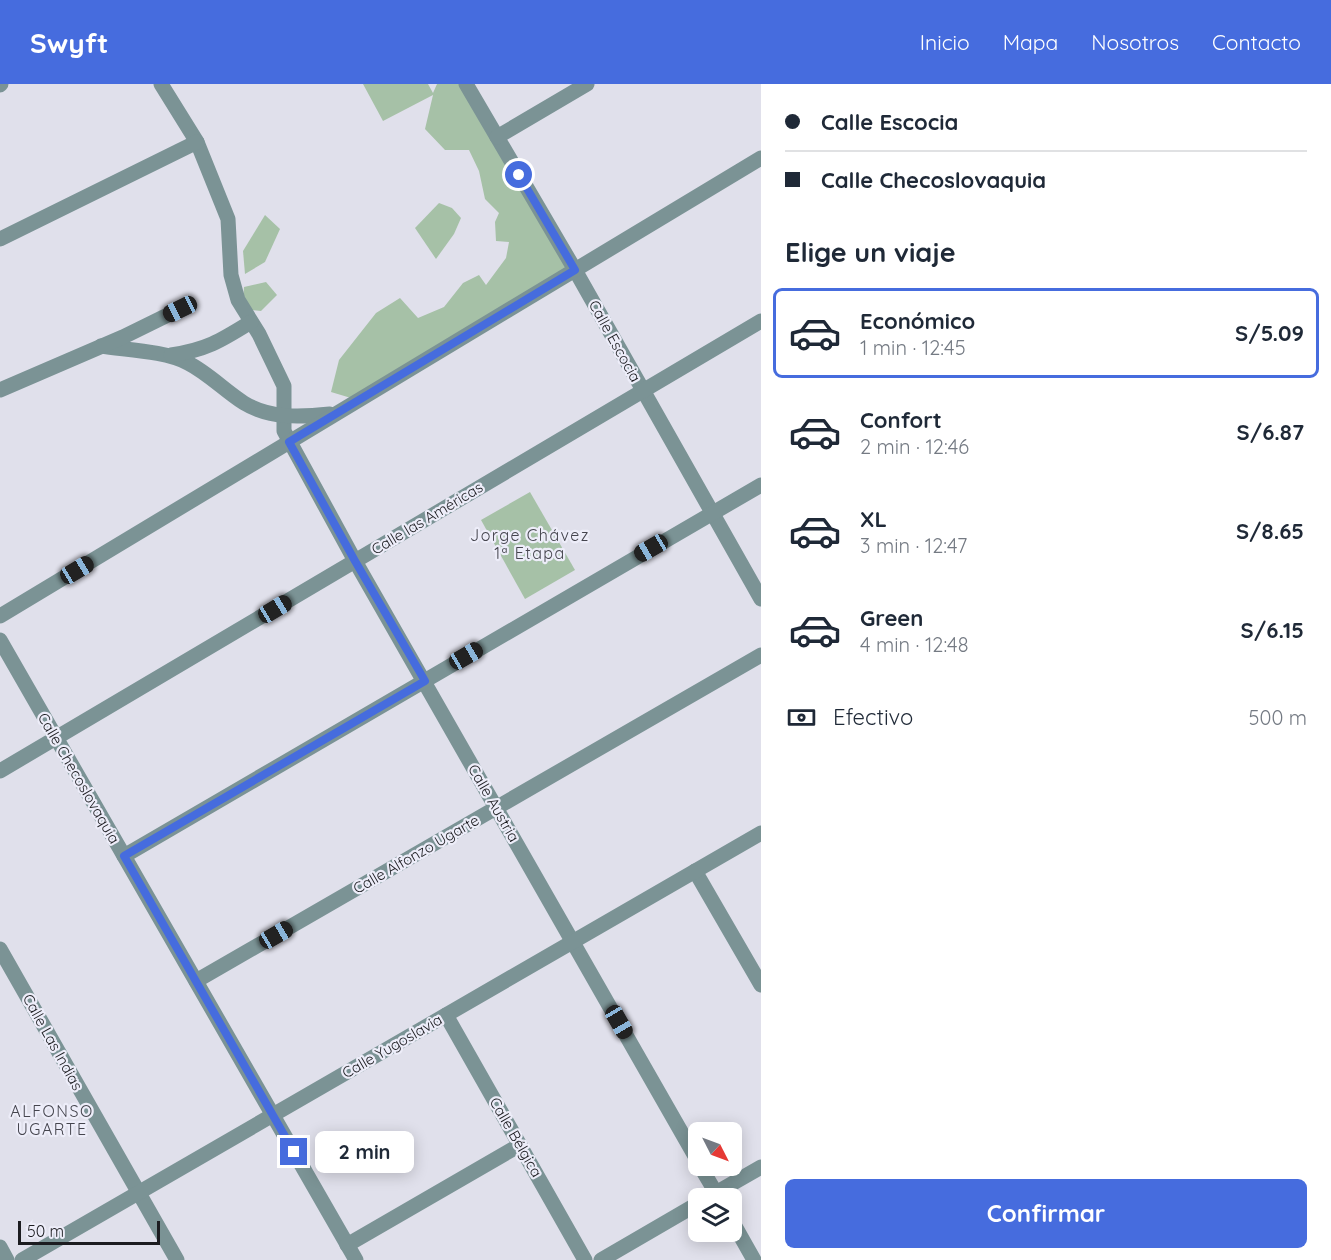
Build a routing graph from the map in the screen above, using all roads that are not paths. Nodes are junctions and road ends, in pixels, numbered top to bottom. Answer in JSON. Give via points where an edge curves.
{"nodes":[{"id":1,"x":161,"y":84,"type":"edge"},
{"id":2,"x":466,"y":84,"type":"edge"},
{"id":3,"x":587,"y":84,"type":"edge"},
{"id":4,"x":497,"y":137,"type":"junction"},
{"id":5,"x":198,"y":142,"type":"junction"},
{"id":6,"x":761,"y":158,"type":"edge"},
{"id":7,"x":0,"y":239,"type":"edge"},
{"id":8,"x":575,"y":270,"type":"junction"},
{"id":9,"x":180,"y":309,"type":"dead end"},
{"id":10,"x":761,"y":321,"type":"edge"},
{"id":11,"x":251,"y":322,"type":"junction"},
{"id":12,"x":101,"y":346,"type":"junction"},
{"id":13,"x":165,"y":356,"type":"junction"},
{"id":14,"x":0,"y":390,"type":"edge"},
{"id":15,"x":642,"y":390,"type":"junction"},
{"id":16,"x":336,"y":413,"type":"junction"},
{"id":17,"x":284,"y":416,"type":"junction"},
{"id":18,"x":289,"y":442,"type":"junction"},
{"id":19,"x":761,"y":485,"type":"edge"},
{"id":20,"x":713,"y":512,"type":"junction"},
{"id":21,"x":355,"y":561,"type":"junction"},
{"id":22,"x":761,"y":599,"type":"edge"},
{"id":23,"x":0,"y":616,"type":"edge"},
{"id":24,"x":0,"y":640,"type":"edge"},
{"id":25,"x":761,"y":655,"type":"edge"},
{"id":26,"x":425,"y":681,"type":"junction"},
{"id":27,"x":56,"y":738,"type":"junction"},
{"id":28,"x":0,"y":771,"type":"edge"},
{"id":29,"x":497,"y":808,"type":"junction"},
{"id":30,"x":761,"y":832,"type":"edge"},
{"id":31,"x":124,"y":856,"type":"junction"},
{"id":32,"x":695,"y":871,"type":"junction"},
{"id":33,"x":573,"y":942,"type":"junction"},
{"id":34,"x":0,"y":949,"type":"edge"},
{"id":35,"x":196,"y":981,"type":"junction"},
{"id":36,"x":761,"y":985,"type":"edge"},
{"id":37,"x":446,"y":1015,"type":"junction"},
{"id":38,"x":273,"y":1115,"type":"junction"},
{"id":39,"x":688,"y":1143,"type":"edge"},
{"id":40,"x":520,"y":1145,"type":"junction"},
{"id":41,"x":761,"y":1167,"type":"edge"},
{"id":42,"x":728,"y":1188,"type":"edge"},
{"id":43,"x":138,"y":1193,"type":"junction"},
{"id":44,"x":688,"y":1209,"type":"edge"},
{"id":45,"x":742,"y":1239,"type":"edge"},
{"id":46,"x":347,"y":1245,"type":"junction"},
{"id":47,"x":0,"y":1247,"type":"edge"},
{"id":48,"x":8,"y":1260,"type":"edge"},
{"id":49,"x":22,"y":1260,"type":"edge"},
{"id":50,"x":177,"y":1260,"type":"edge"},
{"id":51,"x":356,"y":1260,"type":"edge"},
{"id":52,"x":585,"y":1260,"type":"edge"},
{"id":53,"x":601,"y":1260,"type":"edge"},
{"id":54,"x":754,"y":1260,"type":"edge"}],
"edges":[{"from":1,"to":5,"type":"street","name":"Calle Austria"},
{"from":2,"to":4,"type":"street","name":"Calle Escocia"},
{"from":3,"to":4,"type":"street"},
{"from":4,"to":8,"type":"street","name":"Calle Escocia"},
{"from":5,"to":7,"type":"street"},
{"from":5,"to":11,"type":"street","name":"Calle Austria","via":[[228,219],[231,275],[238,300]]},
{"from":6,"to":8,"type":"street"},
{"from":8,"to":15,"type":"street","name":"Calle Escocia"},
{"from":8,"to":16,"type":"street"},
{"from":9,"to":12,"type":"street"},
{"from":10,"to":15,"type":"street","name":"Calle las Américas"},
{"from":11,"to":13,"type":"street","via":[[198,351]]},
{"from":11,"to":17,"type":"street","name":"Calle Austria","via":[[284,386]]},
{"from":12,"to":13,"type":"street"},
{"from":12,"to":14,"type":"street"},
{"from":13,"to":17,"type":"street","via":[[187,362],[246,405]]},
{"from":15,"to":20,"type":"street","name":"Calle Escocia"},
{"from":15,"to":21,"type":"street","name":"Calle las Américas"},
{"from":16,"to":17,"type":"street"},
{"from":16,"to":18,"type":"street"},
{"from":17,"to":18,"type":"street","name":"Calle Austria"},
{"from":18,"to":21,"type":"street","name":"Calle Austria"},
{"from":18,"to":23,"type":"street"},
{"from":19,"to":20,"type":"street"},
{"from":20,"to":22,"type":"street","name":"Calle Escocia"},
{"from":20,"to":26,"type":"street"},
{"from":21,"to":26,"type":"street","name":"Calle Austria"},
{"from":21,"to":27,"type":"street","name":"Calle las Américas"},
{"from":24,"to":27,"type":"street","name":"Calle Checoslovaquia"},
{"from":25,"to":29,"type":"street","name":"Calle Alfonzo Ugarte"},
{"from":26,"to":29,"type":"street","name":"Calle Austria"},
{"from":26,"to":31,"type":"street"},
{"from":27,"to":28,"type":"street","name":"Calle las Américas"},
{"from":27,"to":31,"type":"street","name":"Calle Checoslovaquia"},
{"from":29,"to":33,"type":"street","name":"Calle Austria"},
{"from":29,"to":35,"type":"street","name":"Calle Alfonzo Ugarte"},
{"from":30,"to":32,"type":"street","name":"Calle Yugoslavia"},
{"from":31,"to":35,"type":"street","name":"Calle Checoslovaquia"},
{"from":32,"to":33,"type":"street","name":"Calle Yugoslavia"},
{"from":32,"to":36,"type":"street"},
{"from":33,"to":37,"type":"street","name":"Calle Yugoslavia"},
{"from":33,"to":39,"type":"street","name":"Calle Austria"},
{"from":34,"to":43,"type":"street","name":"Calle Las Indias"},
{"from":35,"to":38,"type":"street","name":"Calle Checoslovaquia"},
{"from":37,"to":38,"type":"street","name":"Calle Yugoslavia"},
{"from":37,"to":40,"type":"street","name":"Calle Bélgica"},
{"from":38,"to":43,"type":"street","name":"Calle Yugoslavia"},
{"from":38,"to":46,"type":"street","name":"Calle Checoslovaquia"},
{"from":40,"to":46,"type":"street"},
{"from":40,"to":52,"type":"street","name":"Calle Bélgica"},
{"from":41,"to":42,"type":"street"},
{"from":43,"to":49,"type":"street","name":"Calle Yugoslavia"},
{"from":43,"to":50,"type":"street","name":"Calle Las Indias"},
{"from":44,"to":53,"type":"street"},
{"from":45,"to":54,"type":"street"},
{"from":46,"to":51,"type":"street","name":"Calle Checoslovaquia"},
{"from":47,"to":48,"type":"street"}]}
